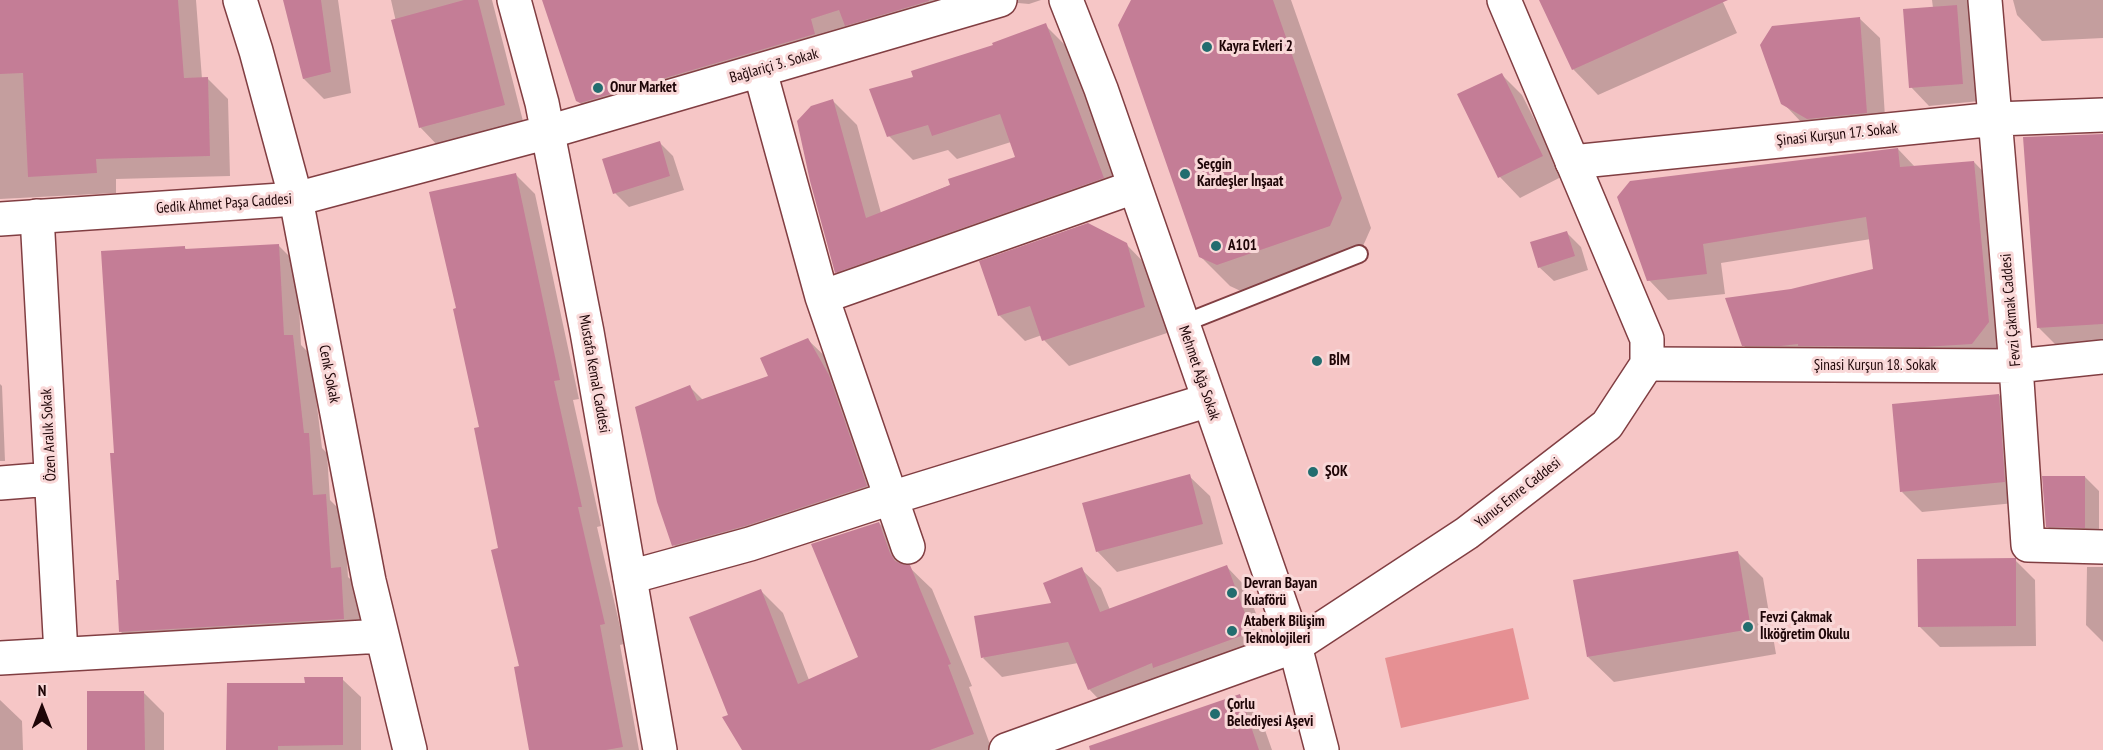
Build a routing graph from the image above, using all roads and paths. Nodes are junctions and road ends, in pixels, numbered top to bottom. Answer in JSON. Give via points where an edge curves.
{"nodes":[{"id":1,"x":240,"y":0,"type":"edge"},
{"id":2,"x":514,"y":0,"type":"edge"},
{"id":3,"x":1000,"y":0,"type":"edge"},
{"id":4,"x":1066,"y":0,"type":"edge"},
{"id":5,"x":1504,"y":0,"type":"edge"},
{"id":6,"x":1985,"y":0,"type":"edge"},
{"id":7,"x":760,"y":70,"type":"junction"},
{"id":8,"x":2103,"y":115,"type":"edge"},
{"id":9,"x":1996,"y":119,"type":"junction"},
{"id":10,"x":548,"y":132,"type":"junction"},
{"id":11,"x":1572,"y":162,"type":"junction"},
{"id":12,"x":1134,"y":187,"type":"junction"},
{"id":13,"x":296,"y":200,"type":"junction"},
{"id":14,"x":38,"y":216,"type":"junction"},
{"id":15,"x":0,"y":219,"type":"edge"},
{"id":16,"x":1359,"y":254,"type":"dead end"},
{"id":17,"x":822,"y":297,"type":"junction"},
{"id":18,"x":1182,"y":324,"type":"junction"},
{"id":19,"x":2103,"y":357,"type":"edge"},
{"id":20,"x":1647,"y":364,"type":"junction"},
{"id":21,"x":2016,"y":366,"type":"junction"},
{"id":22,"x":1209,"y":400,"type":"junction"},
{"id":23,"x":51,"y":479,"type":"junction"},
{"id":24,"x":0,"y":483,"type":"edge"},
{"id":25,"x":891,"y":498,"type":"junction"},
{"id":26,"x":908,"y":547,"type":"dead end"},
{"id":27,"x":2103,"y":547,"type":"edge"},
{"id":28,"x":630,"y":577,"type":"junction"},
{"id":29,"x":382,"y":636,"type":"junction"},
{"id":30,"x":1295,"y":646,"type":"junction"},
{"id":31,"x":61,"y":654,"type":"junction"},
{"id":32,"x":0,"y":658,"type":"edge"},
{"id":33,"x":410,"y":750,"type":"edge"},
{"id":34,"x":660,"y":750,"type":"edge"},
{"id":35,"x":1006,"y":750,"type":"edge"},
{"id":36,"x":1322,"y":750,"type":"edge"}],
"edges":[{"from":1,"to":13,"type":"street","name":"Cenk Sokak"},
{"from":2,"to":10,"type":"street","name":"Mustafa Kemal Caddesi"},
{"from":3,"to":7,"type":"street","name":"Bağlariçi 3. Sokak"},
{"from":4,"to":12,"type":"street","name":"Mehmet Ağa Sokak"},
{"from":5,"to":11,"type":"street"},
{"from":6,"to":9,"type":"street","name":"Fevzi Çakmak Caddesi"},
{"from":7,"to":10,"type":"street","name":"Bağlariçi 3. Sokak"},
{"from":7,"to":17,"type":"street"},
{"from":8,"to":9,"type":"street","name":"Şinasi Kurşun 17. Sokak"},
{"from":9,"to":11,"type":"street","name":"Şinasi Kurşun 17. Sokak"},
{"from":9,"to":21,"type":"street","name":"Fevzi Çakmak Caddesi"},
{"from":10,"to":13,"type":"street","name":"Gedik Ahmet Paşa Caddesi"},
{"from":10,"to":28,"type":"street","name":"Mustafa Kemal Caddesi"},
{"from":11,"to":20,"type":"street","via":[[1647,339]]},
{"from":12,"to":17,"type":"street"},
{"from":12,"to":18,"type":"street","name":"Mehmet Ağa Sokak"},
{"from":13,"to":14,"type":"street","name":"Gedik Ahmet Paşa Caddesi"},
{"from":13,"to":29,"type":"street","name":"Cenk Sokak"},
{"from":14,"to":15,"type":"street","name":"Gedik Ahmet Paşa Caddesi"},
{"from":14,"to":23,"type":"street","name":"Özen Aralık Sokak"},
{"from":16,"to":18,"type":"lane"},
{"from":17,"to":25,"type":"street"},
{"from":18,"to":22,"type":"street","name":"Mehmet Ağa Sokak"},
{"from":19,"to":21,"type":"street","name":"Şinasi Kurşun 18. Sokak"},
{"from":20,"to":21,"type":"street","name":"Şinasi Kurşun 18. Sokak"},
{"from":20,"to":30,"type":"street","name":"Yunus Emre Caddesi","via":[[1606,425],[1467,533]]},
{"from":21,"to":27,"type":"street","name":"Fevzi Çakmak Caddesi","via":[[2028,545]]},
{"from":22,"to":25,"type":"street"},
{"from":22,"to":30,"type":"street","name":"Mehmet Ağa Sokak"},
{"from":23,"to":24,"type":"street"},
{"from":23,"to":31,"type":"street","name":"Özen Aralık Sokak"},
{"from":25,"to":26,"type":"street"},
{"from":25,"to":28,"type":"street","via":[[750,544]]},
{"from":28,"to":34,"type":"street","name":"Mustafa Kemal Caddesi"},
{"from":29,"to":31,"type":"street"},
{"from":29,"to":33,"type":"street","name":"Cenk Sokak"},
{"from":30,"to":35,"type":"street","name":"Yunus Emre Caddesi"},
{"from":30,"to":36,"type":"street","name":"Mehmet Ağa Sokak"},
{"from":31,"to":32,"type":"street"}]}
